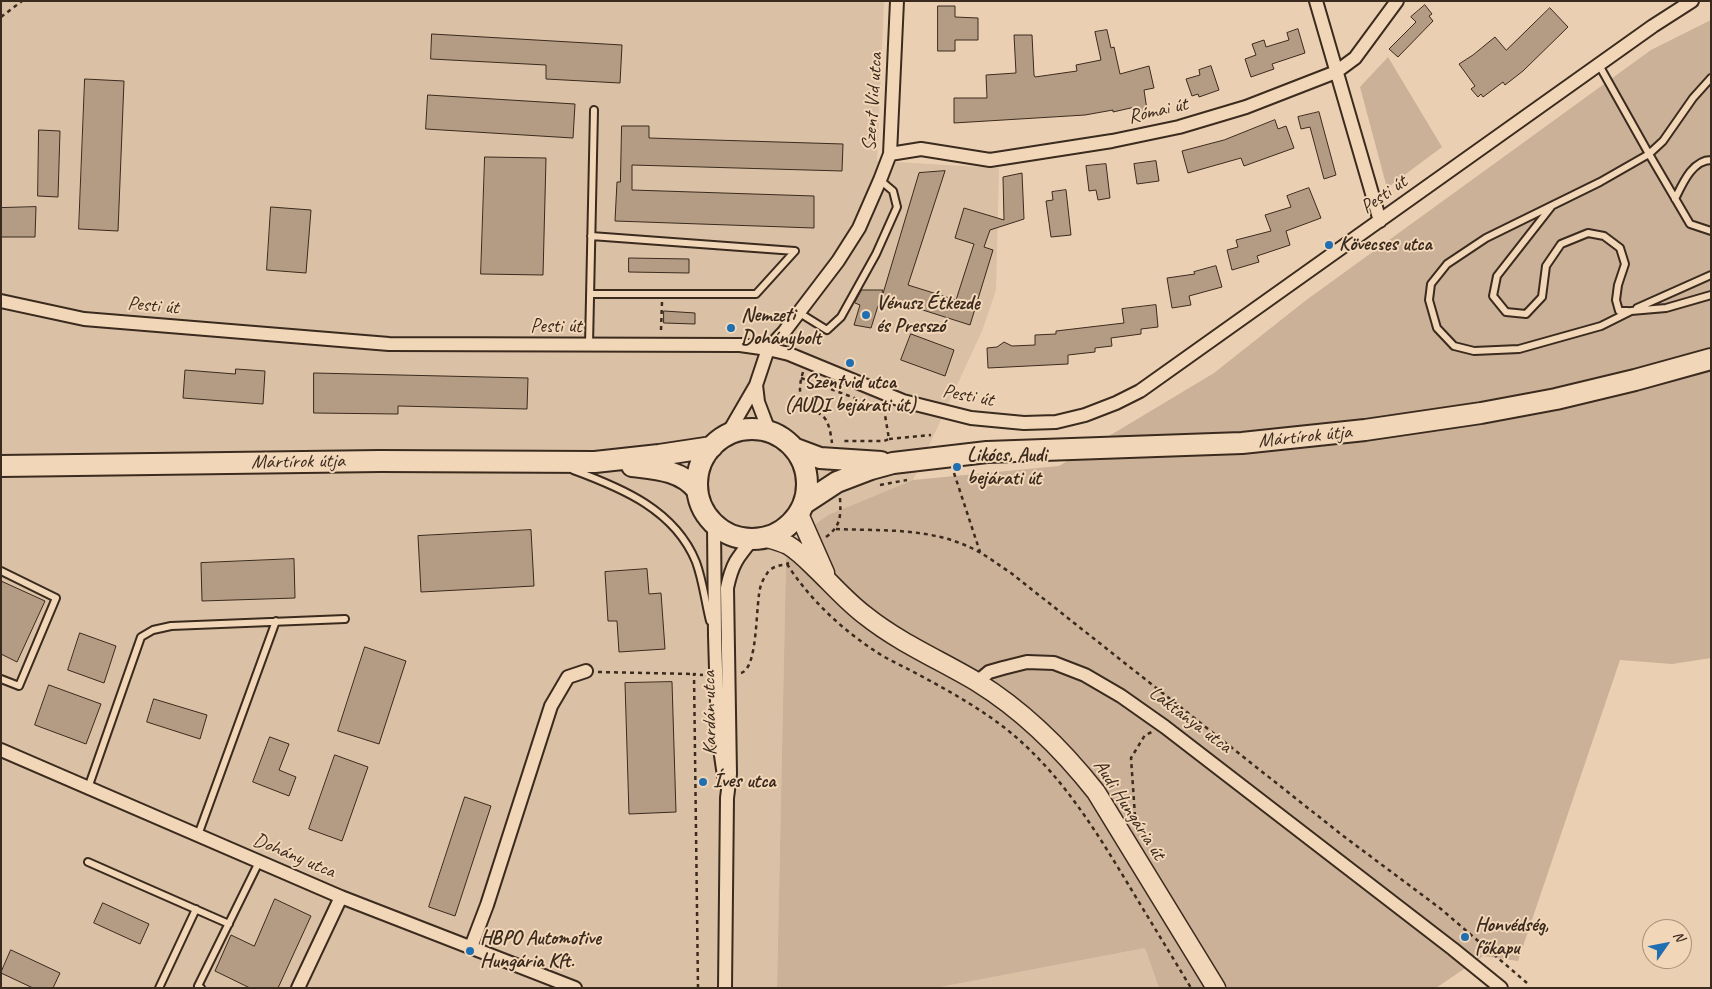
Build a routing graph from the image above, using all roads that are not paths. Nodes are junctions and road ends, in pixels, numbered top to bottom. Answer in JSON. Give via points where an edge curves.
{"nodes":[{"id":1,"x":897,"y":1,"type":"edge"},
{"id":2,"x":1316,"y":1,"type":"edge"},
{"id":3,"x":1396,"y":1,"type":"edge"},
{"id":4,"x":1692,"y":1,"type":"edge"},
{"id":5,"x":1599,"y":65,"type":"junction"},
{"id":6,"x":1336,"y":72,"type":"junction"},
{"id":7,"x":1711,"y":78,"type":"edge"},
{"id":8,"x":594,"y":110,"type":"dead end"},
{"id":9,"x":890,"y":154,"type":"junction"},
{"id":10,"x":1649,"y":154,"type":"junction"},
{"id":11,"x":1711,"y":160,"type":"edge"},
{"id":12,"x":880,"y":180,"type":"junction"},
{"id":13,"x":1675,"y":199,"type":"junction"},
{"id":14,"x":1552,"y":206,"type":"junction"},
{"id":15,"x":1380,"y":220,"type":"junction"},
{"id":16,"x":1711,"y":231,"type":"edge"},
{"id":17,"x":591,"y":236,"type":"junction"},
{"id":18,"x":1711,"y":274,"type":"edge"},
{"id":19,"x":590,"y":294,"type":"junction"},
{"id":20,"x":1711,"y":295,"type":"edge"},
{"id":21,"x":1,"y":301,"type":"edge"},
{"id":22,"x":1631,"y":311,"type":"junction"},
{"id":23,"x":798,"y":312,"type":"junction"},
{"id":24,"x":589,"y":346,"type":"junction"},
{"id":25,"x":768,"y":349,"type":"junction"},
{"id":26,"x":1711,"y":359,"type":"edge"},
{"id":27,"x":756,"y":385,"type":"junction"},
{"id":28,"x":769,"y":431,"type":"junction"},
{"id":29,"x":719,"y":441,"type":"junction"},
{"id":30,"x":796,"y":450,"type":"junction"},
{"id":31,"x":553,"y":462,"type":"junction"},
{"id":32,"x":595,"y":462,"type":"junction"},
{"id":33,"x":893,"y":463,"type":"junction"},
{"id":34,"x":1,"y":466,"type":"edge"},
{"id":35,"x":697,"y":490,"type":"junction"},
{"id":36,"x":802,"y":509,"type":"junction"},
{"id":37,"x":714,"y":525,"type":"junction"},
{"id":38,"x":759,"y":539,"type":"junction"},
{"id":39,"x":800,"y":555,"type":"junction"},
{"id":40,"x":1,"y":571,"type":"edge"},
{"id":41,"x":344,"y":619,"type":"dead end"},
{"id":42,"x":276,"y":621,"type":"junction"},
{"id":43,"x":714,"y":636,"type":"junction"},
{"id":44,"x":586,"y":671,"type":"road end"},
{"id":45,"x":722,"y":676,"type":"junction"},
{"id":46,"x":1,"y":679,"type":"edge"},
{"id":47,"x":977,"y":682,"type":"junction"},
{"id":48,"x":1,"y":750,"type":"edge"},
{"id":49,"x":88,"y":788,"type":"junction"},
{"id":50,"x":198,"y":836,"type":"junction"},
{"id":51,"x":88,"y":862,"type":"dead end"},
{"id":52,"x":259,"y":862,"type":"junction"},
{"id":53,"x":341,"y":897,"type":"junction"},
{"id":54,"x":196,"y":909,"type":"junction"},
{"id":55,"x":228,"y":924,"type":"junction"},
{"id":56,"x":471,"y":947,"type":"junction"},
{"id":57,"x":1497,"y":987,"type":"edge"},
{"id":58,"x":159,"y":988,"type":"edge"},
{"id":59,"x":201,"y":988,"type":"edge"},
{"id":60,"x":298,"y":988,"type":"edge"},
{"id":61,"x":575,"y":988,"type":"edge"},
{"id":62,"x":725,"y":988,"type":"edge"},
{"id":63,"x":1216,"y":988,"type":"edge"}],
"edges":[{"from":1,"to":9,"type":"street","name":"Szent Vid utca"},
{"from":2,"to":6,"type":"street"},
{"from":3,"to":6,"type":"street","name":"Római út","via":[[1355,58]]},
{"from":4,"to":5,"type":"street","name":"Pesti út"},
{"from":5,"to":10,"type":"lane"},
{"from":5,"to":15,"type":"street","name":"Pesti út"},
{"from":6,"to":9,"type":"street","name":"Római út","via":[[1238,109],[1179,127],[1112,141],[990,160],[921,148]]},
{"from":6,"to":15,"type":"street"},
{"from":7,"to":10,"type":"lane","via":[[1663,141]]},
{"from":8,"to":17,"type":"lane"},
{"from":9,"to":12,"type":"street","name":"Szent Vid utca"},
{"from":10,"to":13,"type":"lane"},
{"from":10,"to":14,"type":"lane"},
{"from":11,"to":13,"type":"lane","via":[[1706,160],[1687,174]]},
{"from":12,"to":23,"type":"street","name":"Szent Vid utca","via":[[859,228],[838,262]]},
{"from":12,"to":23,"type":"lane","via":[[893,191],[897,207],[876,254],[841,317],[827,330]]},
{"from":13,"to":16,"type":"lane","via":[[1690,224]]},
{"from":14,"to":22,"type":"lane","via":[[1497,276],[1492,296],[1506,312],[1526,314],[1542,297],[1546,266],[1562,244],[1588,233],[1604,236],[1620,248],[1625,264],[1616,300],[1619,311]]},
{"from":14,"to":22,"type":"lane","via":[[1486,238],[1447,264],[1431,284],[1429,300],[1438,328],[1454,346],[1474,351],[1519,349],[1601,326]]},
{"from":15,"to":25,"type":"street","name":"Pesti út","via":[[1140,391],[1085,415],[1056,422],[1024,423],[971,418],[903,401],[789,354]]},
{"from":17,"to":19,"type":"lane"},
{"from":17,"to":19,"type":"lane","via":[[795,251],[756,294]]},
{"from":18,"to":22,"type":"lane"},
{"from":19,"to":24,"type":"lane"},
{"from":20,"to":22,"type":"lane","via":[[1666,308]]},
{"from":21,"to":24,"type":"street","name":"Pesti út","via":[[84,320],[389,344]]},
{"from":23,"to":25,"type":"street","name":"Szent Vid utca"},
{"from":24,"to":25,"type":"street","name":"Pesti út","via":[[740,345]]},
{"from":25,"to":27,"type":"street"},
{"from":26,"to":33,"type":"main road","name":"Mártírok útja","via":[[1556,399],[1374,429],[1242,443],[986,452]]},
{"from":27,"to":28,"type":"street","via":[[758,402]]},
{"from":27,"to":29,"type":"street"},
{"from":28,"to":29,"type":"main road","name":"Mártírok útja","via":[[740,430]]},
{"from":28,"to":30,"type":"main road","name":"Mártírok útja"},
{"from":29,"to":32,"type":"main road","name":"Mártírok útja","via":[[659,455]]},
{"from":29,"to":35,"type":"main road","via":[[701,462]]},
{"from":30,"to":33,"type":"main road","name":"Mártírok útja","via":[[820,458],[833,450]]},
{"from":30,"to":36,"type":"main road","name":"Mártírok útja","via":[[806,470],[807,492]]},
{"from":31,"to":32,"type":"main road","name":"Mártírok útja"},
{"from":31,"to":34,"type":"main road","name":"Mártírok útja"},
{"from":31,"to":43,"type":"lane","via":[[611,484],[643,501],[680,533],[695,560],[703,584]]},
{"from":32,"to":35,"type":"main road","name":"Mártírok útja","via":[[663,470],[679,475]]},
{"from":33,"to":36,"type":"main road","name":"Mártírok útja","via":[[837,482]]},
{"from":35,"to":37,"type":"main road","via":[[703,509]]},
{"from":36,"to":38,"type":"main road","name":"Mártírok útja","via":[[782,532]]},
{"from":36,"to":39,"type":"street"},
{"from":37,"to":38,"type":"main road","via":[[732,536]]},
{"from":37,"to":43,"type":"street","name":"Kardán utca"},
{"from":38,"to":39,"type":"street","via":[[788,546]]},
{"from":38,"to":45,"type":"street","name":"Kardán utca","via":[[735,560],[730,572]]},
{"from":39,"to":47,"type":"street","via":[[867,617]]},
{"from":40,"to":46,"type":"lane","via":[[56,598],[19,686]]},
{"from":41,"to":42,"type":"lane"},
{"from":42,"to":49,"type":"lane","via":[[171,626],[141,637]]},
{"from":42,"to":50,"type":"lane"},
{"from":43,"to":45,"type":"street","name":"Kardán utca"},
{"from":44,"to":56,"type":"street","via":[[568,677],[551,706]]},
{"from":45,"to":62,"type":"street","name":"Kardán utca","via":[[718,735],[727,798]]},
{"from":47,"to":57,"type":"street","name":"Laktanya utca","via":[[989,672],[1027,662],[1054,663],[1085,675],[1122,696]]},
{"from":47,"to":63,"type":"street","name":"Audi Hungária út","via":[[1048,737],[1096,792]]},
{"from":48,"to":49,"type":"street","name":"Dohány utca"},
{"from":49,"to":50,"type":"street","name":"Dohány utca"},
{"from":50,"to":52,"type":"street","name":"Dohány utca"},
{"from":51,"to":54,"type":"lane"},
{"from":52,"to":53,"type":"street","name":"Dohány utca"},
{"from":52,"to":55,"type":"lane"},
{"from":53,"to":56,"type":"street","name":"Dohány utca"},
{"from":53,"to":60,"type":"street"},
{"from":54,"to":55,"type":"lane"},
{"from":54,"to":58,"type":"lane"},
{"from":55,"to":59,"type":"lane","via":[[198,986]]},
{"from":56,"to":61,"type":"street","name":"Dohány utca"}]}
